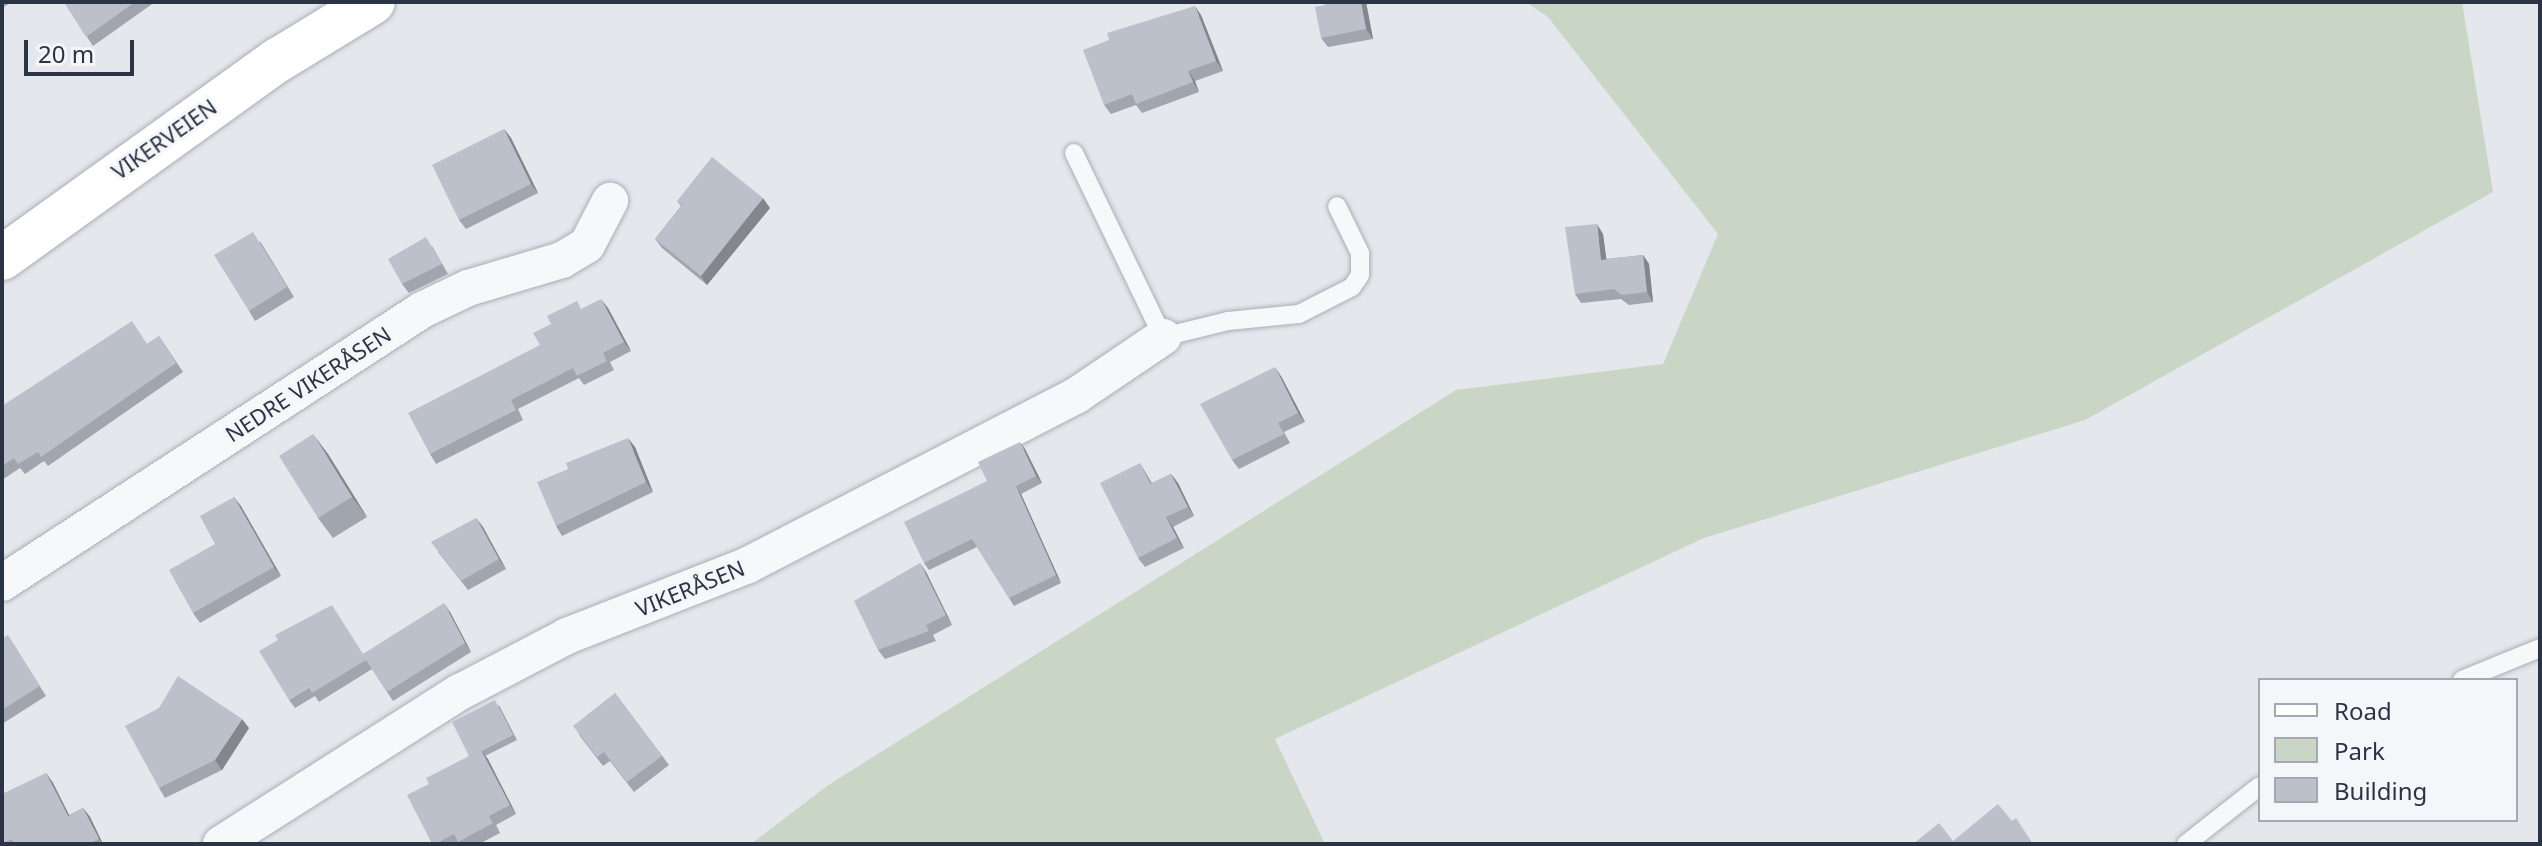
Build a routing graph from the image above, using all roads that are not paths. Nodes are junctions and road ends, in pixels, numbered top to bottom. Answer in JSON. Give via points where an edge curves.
{"nodes":[{"id":1,"x":373,"y":2,"type":"edge"},
{"id":2,"x":1074,"y":153,"type":"dead end"},
{"id":3,"x":610,"y":201,"type":"dead end"},
{"id":4,"x":1337,"y":206,"type":"dead end"},
{"id":5,"x":2,"y":258,"type":"edge"},
{"id":6,"x":1163,"y":337,"type":"junction"},
{"id":7,"x":2,"y":583,"type":"edge"},
{"id":8,"x":2540,"y":648,"type":"edge"},
{"id":9,"x":2467,"y":678,"type":"edge"},
{"id":10,"x":2258,"y":788,"type":"edge"},
{"id":11,"x":221,"y":844,"type":"edge"},
{"id":12,"x":2186,"y":844,"type":"edge"}],
"edges":[{"from":1,"to":5,"type":"main road","name":"VIKERVEIEN","via":[[278,60]]},
{"from":2,"to":6,"type":"lane"},
{"from":3,"to":7,"type":"street","name":"NEDRE VIKERÅSEN","via":[[587,245],[562,260],[468,288],[422,310]]},
{"from":4,"to":6,"type":"lane","via":[[1360,253],[1360,275],[1352,287],[1299,314],[1228,321]]},
{"from":6,"to":11,"type":"street","name":"VIKERÅSEN","via":[[1077,395],[748,565],[567,636],[460,692]]},
{"from":8,"to":9,"type":"lane"},
{"from":10,"to":12,"type":"lane"}]}
